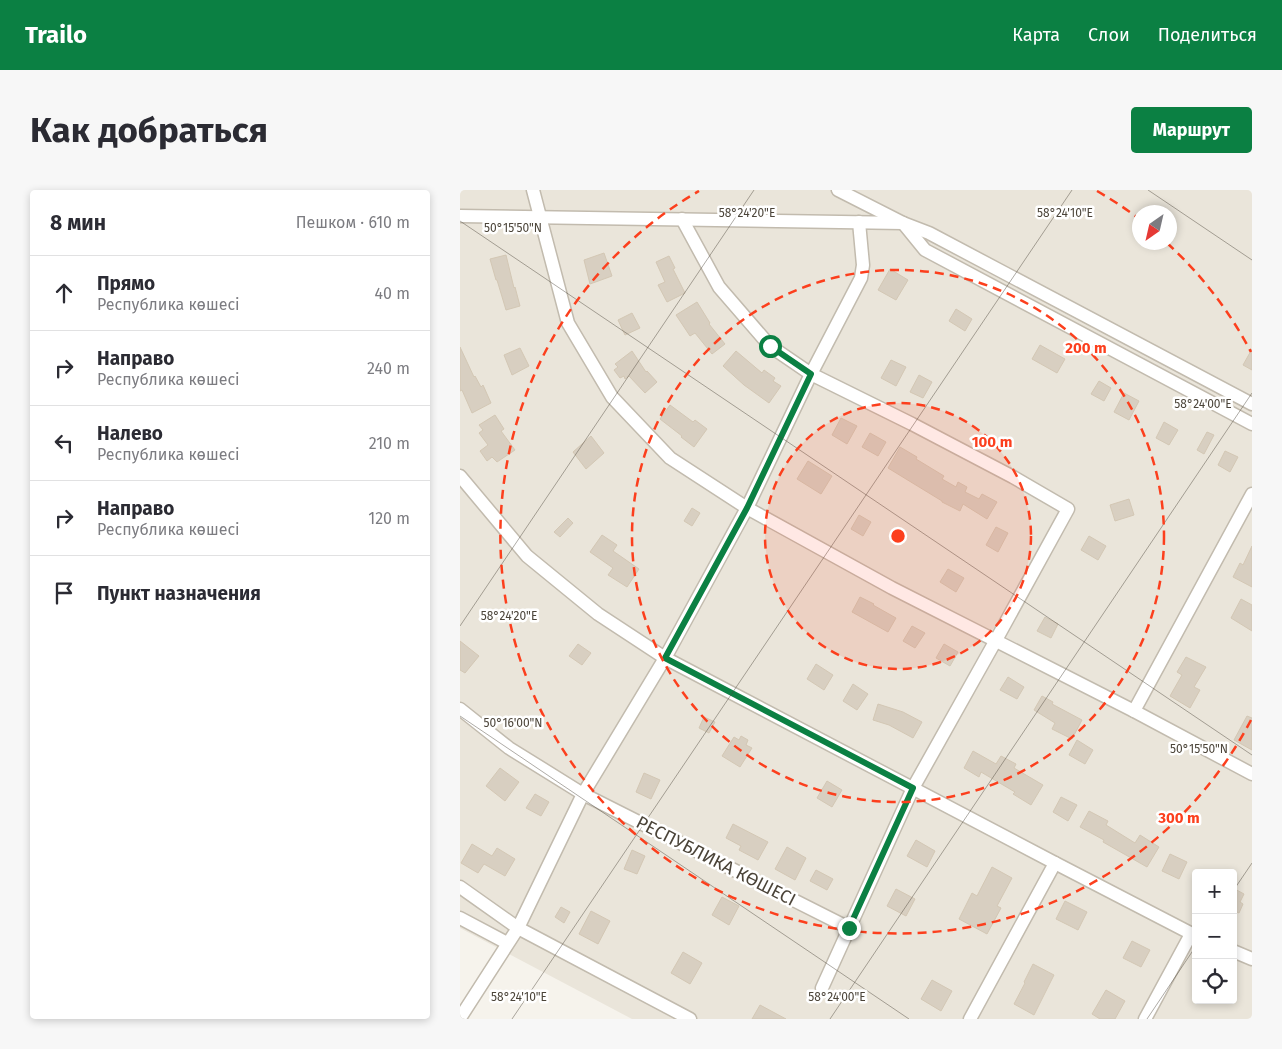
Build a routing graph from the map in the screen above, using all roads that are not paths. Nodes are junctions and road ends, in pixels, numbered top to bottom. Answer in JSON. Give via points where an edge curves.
{"nodes":[{"id":1,"x":533,"y":190,"type":"edge"},
{"id":2,"x":838,"y":190,"type":"edge"},
{"id":3,"x":460,"y":216,"type":"edge"},
{"id":4,"x":540,"y":217,"type":"junction"},
{"id":5,"x":682,"y":219,"type":"junction"},
{"id":6,"x":859,"y":222,"type":"junction"},
{"id":7,"x":903,"y":223,"type":"junction"},
{"id":8,"x":811,"y":374,"type":"junction"},
{"id":9,"x":1252,"y":404,"type":"edge"},
{"id":10,"x":1252,"y":424,"type":"edge"},
{"id":11,"x":460,"y":476,"type":"edge"},
{"id":12,"x":1252,"y":494,"type":"edge"},
{"id":13,"x":747,"y":508,"type":"junction"},
{"id":14,"x":996,"y":640,"type":"junction"},
{"id":15,"x":665,"y":658,"type":"junction"},
{"id":16,"x":460,"y":708,"type":"edge"},
{"id":17,"x":1134,"y":711,"type":"junction"},
{"id":18,"x":1252,"y":774,"type":"edge"},
{"id":19,"x":913,"y":788,"type":"junction"},
{"id":20,"x":583,"y":794,"type":"junction"},
{"id":21,"x":1055,"y":863,"type":"junction"},
{"id":22,"x":460,"y":887,"type":"edge"},
{"id":23,"x":460,"y":918,"type":"edge"},
{"id":24,"x":518,"y":928,"type":"junction"},
{"id":25,"x":849,"y":928,"type":"junction"},
{"id":26,"x":1192,"y":934,"type":"edge"},
{"id":27,"x":1192,"y":938,"type":"edge"},
{"id":28,"x":508,"y":943,"type":"junction"},
{"id":29,"x":1237,"y":952,"type":"edge"},
{"id":30,"x":1252,"y":958,"type":"edge"},
{"id":31,"x":822,"y":988,"type":"dead end"},
{"id":32,"x":460,"y":1018,"type":"edge"},
{"id":33,"x":690,"y":1019,"type":"edge"},
{"id":34,"x":970,"y":1019,"type":"edge"},
{"id":35,"x":1144,"y":1019,"type":"edge"}],
"edges":[{"from":1,"to":4,"type":"street"},
{"from":2,"to":7,"type":"street"},
{"from":3,"to":4,"type":"street"},
{"from":4,"to":5,"type":"street"},
{"from":4,"to":13,"type":"street","via":[[568,323],[612,397],[670,458]]},
{"from":5,"to":6,"type":"street"},
{"from":5,"to":8,"type":"street","via":[[720,288],[770,346]]},
{"from":6,"to":7,"type":"street"},
{"from":6,"to":8,"type":"street","via":[[861,278]]},
{"from":7,"to":9,"type":"street","via":[[938,237]]},
{"from":7,"to":10,"type":"street","via":[[925,250]]},
{"from":8,"to":13,"type":"street"},
{"from":8,"to":14,"type":"street","via":[[1013,477],[1068,509]]},
{"from":11,"to":15,"type":"street","via":[[527,556],[598,614]]},
{"from":12,"to":17,"type":"street"},
{"from":13,"to":14,"type":"street","via":[[892,588]]},
{"from":13,"to":15,"type":"street"},
{"from":14,"to":17,"type":"street"},
{"from":14,"to":19,"type":"street"},
{"from":15,"to":19,"type":"street"},
{"from":15,"to":20,"type":"street"},
{"from":16,"to":20,"type":"street","name":"РЕСПУБЛИКА КӨШЕСІ","via":[[509,748]]},
{"from":17,"to":18,"type":"street"},
{"from":19,"to":21,"type":"street"},
{"from":19,"to":25,"type":"street"},
{"from":20,"to":24,"type":"street"},
{"from":20,"to":25,"type":"street","name":"РЕСПУБЛИКА КӨШЕСІ"},
{"from":21,"to":26,"type":"street"},
{"from":21,"to":34,"type":"street"},
{"from":22,"to":24,"type":"street"},
{"from":23,"to":28,"type":"street"},
{"from":24,"to":28,"type":"street"},
{"from":24,"to":33,"type":"street"},
{"from":25,"to":31,"type":"street"},
{"from":27,"to":35,"type":"street"},
{"from":28,"to":32,"type":"street"},
{"from":29,"to":30,"type":"street"}]}
